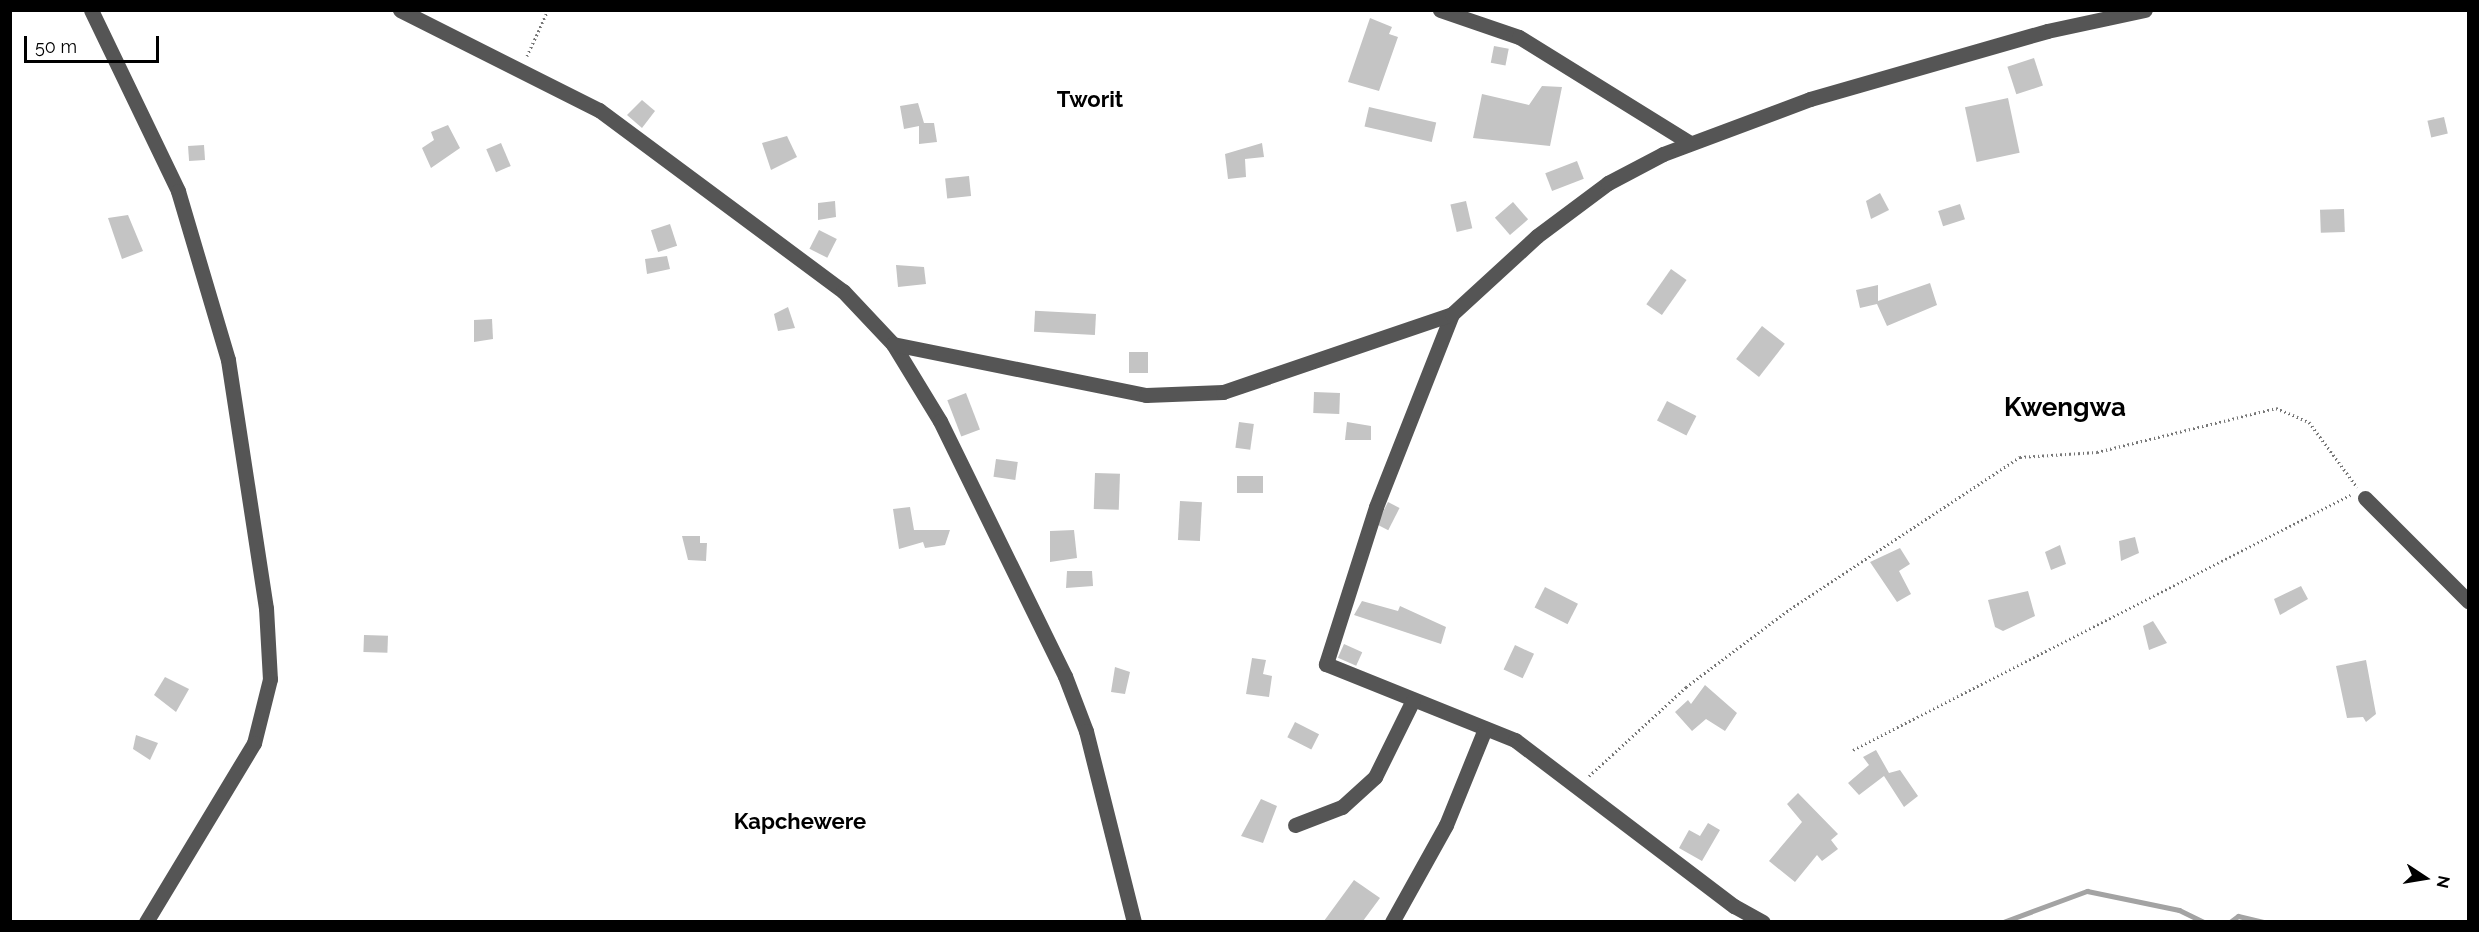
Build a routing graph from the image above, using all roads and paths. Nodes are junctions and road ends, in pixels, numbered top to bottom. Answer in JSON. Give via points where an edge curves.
{"nodes":[{"id":1,"x":91,"y":10,"type":"edge"},
{"id":2,"x":400,"y":10,"type":"edge"},
{"id":3,"x":548,"y":10,"type":"edge"},
{"id":4,"x":1440,"y":10,"type":"edge"},
{"id":5,"x":2145,"y":10,"type":"edge"},
{"id":6,"x":521,"y":68,"type":"junction"},
{"id":7,"x":1690,"y":143,"type":"junction"},
{"id":8,"x":1452,"y":314,"type":"junction"},
{"id":9,"x":893,"y":344,"type":"junction"},
{"id":10,"x":2365,"y":498,"type":"dead end"},
{"id":11,"x":2469,"y":601,"type":"edge"},
{"id":12,"x":1412,"y":702,"type":"junction"},
{"id":13,"x":1485,"y":729,"type":"junction"},
{"id":14,"x":1853,"y":750,"type":"dead end"},
{"id":15,"x":1578,"y":786,"type":"junction"},
{"id":16,"x":1295,"y":825,"type":"dead end"},
{"id":17,"x":146,"y":921,"type":"edge"},
{"id":18,"x":1134,"y":921,"type":"edge"},
{"id":19,"x":1392,"y":921,"type":"edge"},
{"id":20,"x":1763,"y":921,"type":"edge"}],
"edges":[{"from":1,"to":17,"type":"street","via":[[178,191],[228,360],[266,608],[270,679],[254,743]]},
{"from":2,"to":6,"type":"street"},
{"from":3,"to":6,"type":"path"},
{"from":4,"to":7,"type":"street","via":[[1519,37]]},
{"from":5,"to":7,"type":"street","via":[[2047,31],[1821,96]]},
{"from":6,"to":9,"type":"street","via":[[599,110],[654,148],[843,291]]},
{"from":7,"to":8,"type":"street","via":[[1608,183],[1538,236]]},
{"from":8,"to":9,"type":"street","via":[[1222,392],[1189,395],[1146,395]]},
{"from":8,"to":12,"type":"street","via":[[1377,507],[1326,664]]},
{"from":9,"to":18,"type":"street","via":[[940,421],[1065,676],[1086,731]]},
{"from":10,"to":11,"type":"street"},
{"from":12,"to":13,"type":"street"},
{"from":12,"to":16,"type":"street","via":[[1375,777],[1342,807]]},
{"from":13,"to":15,"type":"street","via":[[1515,740]]},
{"from":13,"to":19,"type":"street","via":[[1446,825]]},
{"from":14,"to":15,"type":"path","via":[[2360,490],[2309,422],[2276,408],[2097,452],[2020,457],[1790,609],[1686,687]]},
{"from":15,"to":20,"type":"street","via":[[1734,906]]}]}
